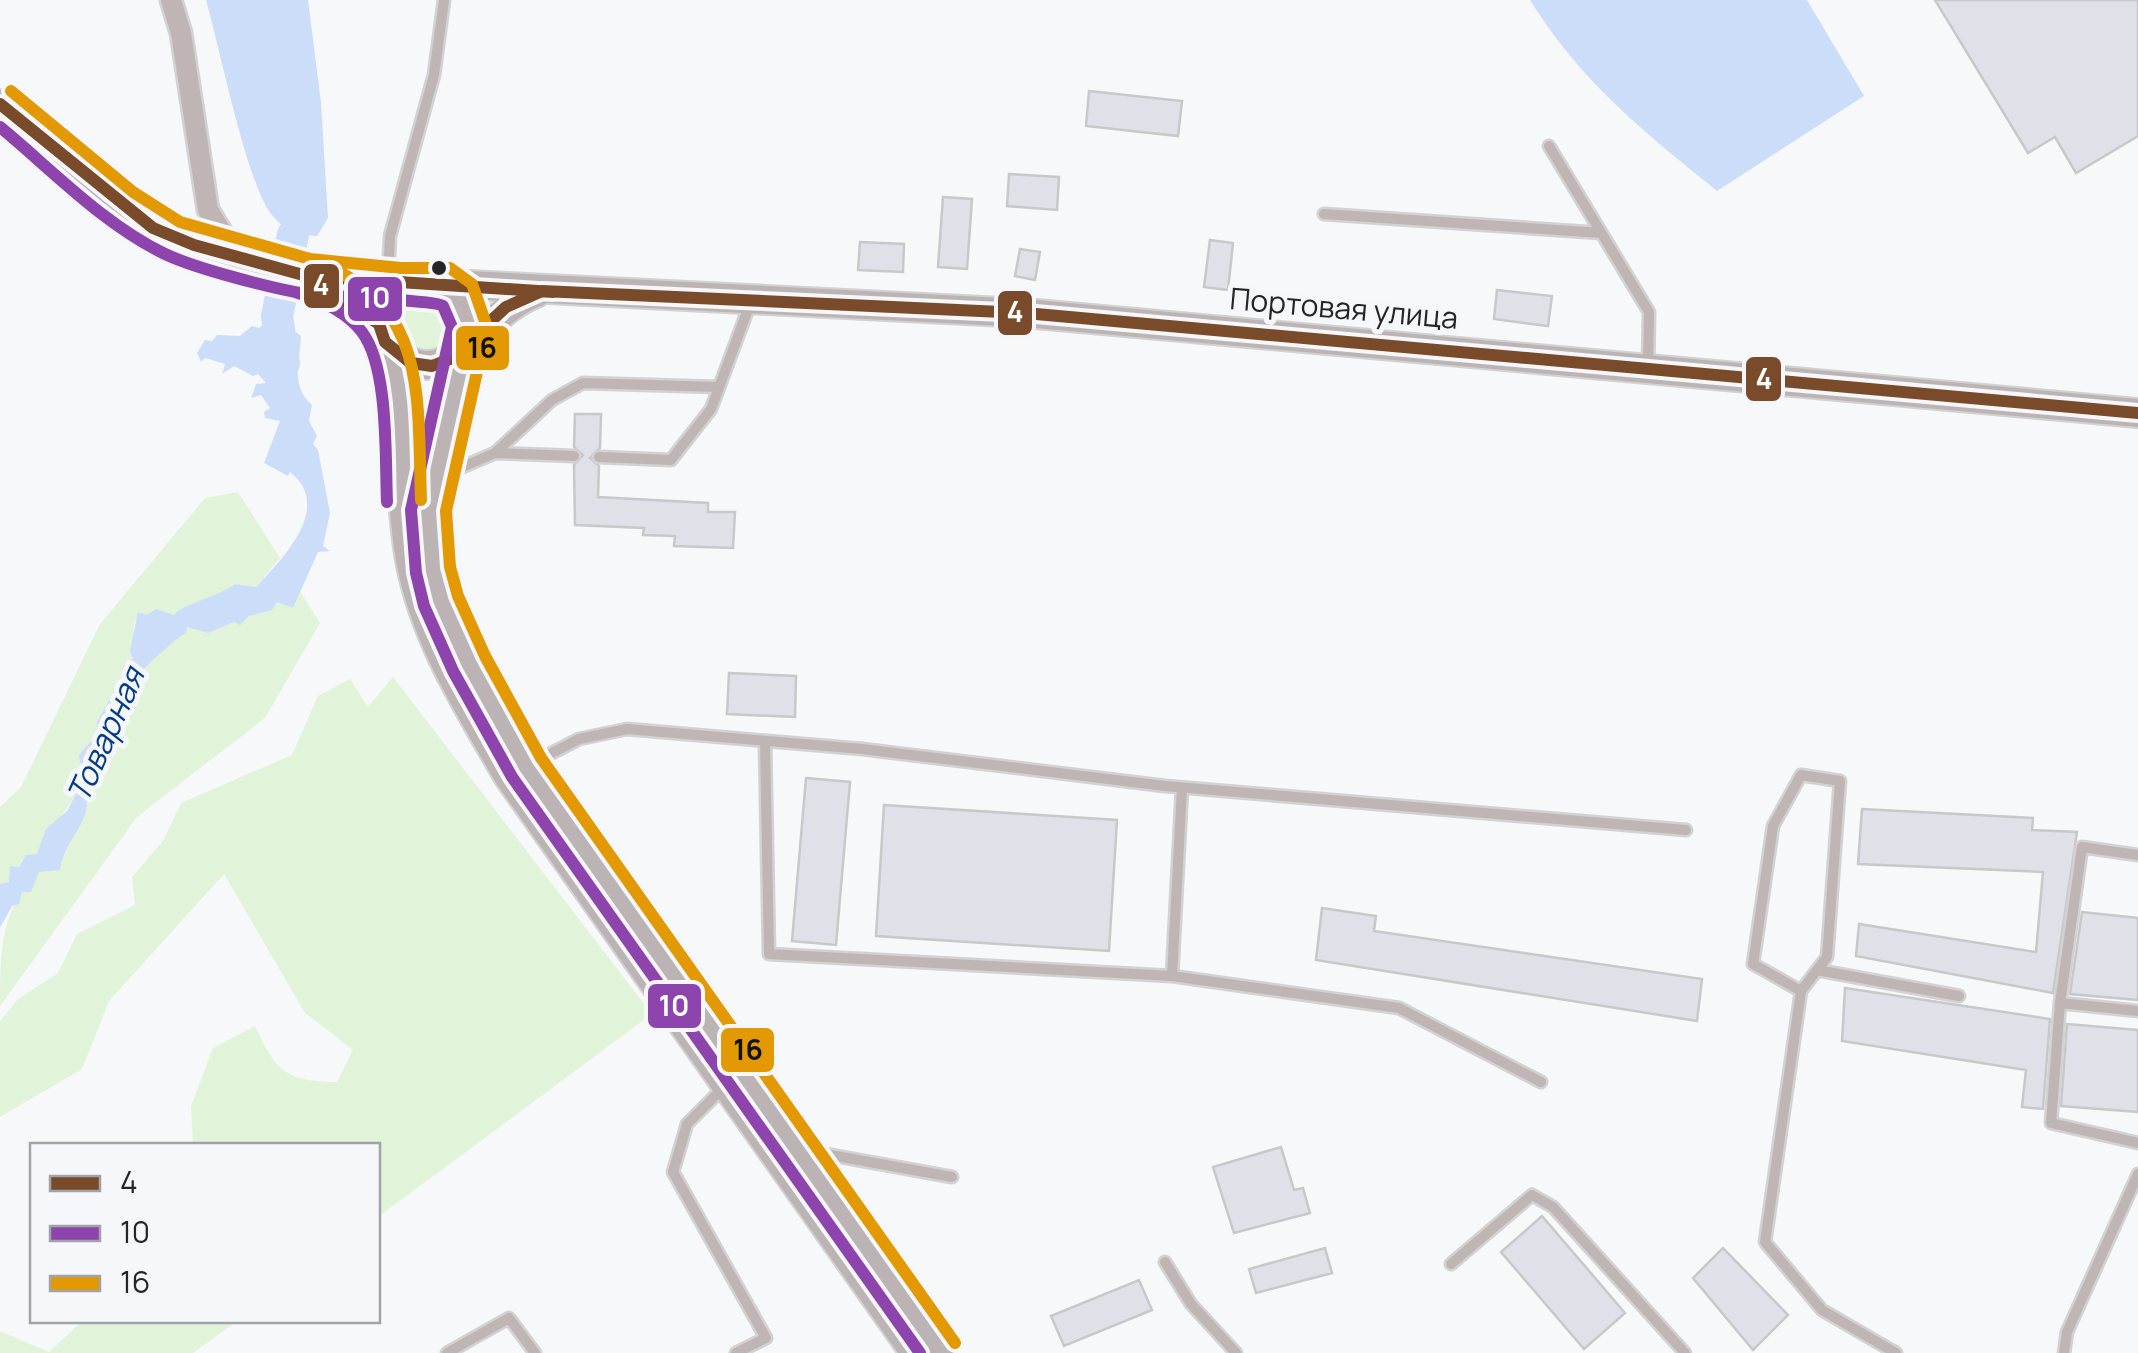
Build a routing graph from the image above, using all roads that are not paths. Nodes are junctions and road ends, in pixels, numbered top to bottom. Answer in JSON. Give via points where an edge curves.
{"nodes":[{"id":1,"x":171,"y":0,"type":"edge"},
{"id":2,"x":444,"y":0,"type":"edge"},
{"id":3,"x":0,"y":104,"type":"edge"},
{"id":4,"x":1549,"y":146,"type":"dead end"},
{"id":5,"x":1324,"y":214,"type":"dead end"},
{"id":6,"x":1601,"y":233,"type":"junction"},
{"id":7,"x":238,"y":258,"type":"junction"},
{"id":8,"x":308,"y":276,"type":"junction"},
{"id":9,"x":395,"y":285,"type":"junction"},
{"id":10,"x":446,"y":286,"type":"junction"},
{"id":11,"x":542,"y":291,"type":"junction"},
{"id":12,"x":751,"y":301,"type":"junction"},
{"id":13,"x":382,"y":333,"type":"junction"},
{"id":14,"x":464,"y":350,"type":"junction"},
{"id":15,"x":1648,"y":369,"type":"junction"},
{"id":16,"x":719,"y":387,"type":"junction"},
{"id":17,"x":2138,"y":413,"type":"edge"},
{"id":18,"x":402,"y":452,"type":"junction"},
{"id":19,"x":495,"y":452,"type":"junction"},
{"id":20,"x":574,"y":456,"type":"dead end"},
{"id":21,"x":600,"y":458,"type":"dead end"},
{"id":22,"x":434,"y":468,"type":"junction"},
{"id":23,"x":766,"y":741,"type":"junction"},
{"id":24,"x":517,"y":771,"type":"junction"},
{"id":25,"x":1182,"y":788,"type":"junction"},
{"id":26,"x":1686,"y":830,"type":"dead end"},
{"id":27,"x":2138,"y":855,"type":"edge"},
{"id":28,"x":1817,"y":970,"type":"junction"},
{"id":29,"x":1172,"y":976,"type":"junction"},
{"id":30,"x":1801,"y":992,"type":"junction"},
{"id":31,"x":1959,"y":996,"type":"dead end"},
{"id":32,"x":2060,"y":1004,"type":"junction"},
{"id":33,"x":2138,"y":1012,"type":"edge"},
{"id":34,"x":1541,"y":1082,"type":"dead end"},
{"id":35,"x":726,"y":1084,"type":"junction"},
{"id":36,"x":2138,"y":1143,"type":"edge"},
{"id":37,"x":788,"y":1154,"type":"junction"},
{"id":38,"x":2138,"y":1174,"type":"edge"},
{"id":39,"x":952,"y":1176,"type":"dead end"},
{"id":40,"x":1165,"y":1262,"type":"dead end"},
{"id":41,"x":1451,"y":1264,"type":"dead end"},
{"id":42,"x":447,"y":1353,"type":"edge"},
{"id":43,"x":534,"y":1353,"type":"edge"},
{"id":44,"x":736,"y":1353,"type":"edge"},
{"id":45,"x":916,"y":1353,"type":"edge"},
{"id":46,"x":940,"y":1353,"type":"edge"},
{"id":47,"x":1236,"y":1353,"type":"edge"},
{"id":48,"x":1685,"y":1353,"type":"edge"},
{"id":49,"x":1896,"y":1353,"type":"edge"},
{"id":50,"x":2064,"y":1353,"type":"edge"}],
"edges":[{"from":1,"to":7,"type":"street","via":[[208,210]]},
{"from":2,"to":9,"type":"lane","via":[[434,75],[390,236]]},
{"from":3,"to":7,"type":"main road","via":[[153,228]]},
{"from":4,"to":6,"type":"lane"},
{"from":5,"to":6,"type":"lane"},
{"from":6,"to":15,"type":"lane","via":[[1648,312]]},
{"from":7,"to":8,"type":"main road"},
{"from":8,"to":9,"type":"main road"},
{"from":8,"to":13,"type":"main road"},
{"from":9,"to":10,"type":"main road"},
{"from":9,"to":13,"type":"main road"},
{"from":10,"to":11,"type":"main road","name":"Портовая улица"},
{"from":10,"to":14,"type":"main road","via":[[468,311]]},
{"from":11,"to":12,"type":"main road","name":"Портовая улица"},
{"from":11,"to":14,"type":"main road","via":[[494,316]]},
{"from":12,"to":15,"type":"main road","name":"Портовая улица","via":[[1025,312]]},
{"from":12,"to":16,"type":"lane"},
{"from":13,"to":14,"type":"main road","via":[[405,361],[426,367]]},
{"from":13,"to":18,"type":"main road"},
{"from":14,"to":22,"type":"main road"},
{"from":15,"to":17,"type":"main road","name":"Портовая улица"},
{"from":16,"to":19,"type":"lane","via":[[583,383],[552,400]]},
{"from":16,"to":21,"type":"lane","via":[[711,409],[671,460]]},
{"from":18,"to":22,"type":"lane"},
{"from":18,"to":24,"type":"main road","via":[[409,550],[426,620],[438,653]]},
{"from":19,"to":20,"type":"lane"},
{"from":19,"to":22,"type":"lane","via":[[460,468]]},
{"from":22,"to":24,"type":"main road","via":[[429,538],[441,602]]},
{"from":23,"to":24,"type":"lane","via":[[627,729],[579,739]]},
{"from":23,"to":25,"type":"lane"},
{"from":23,"to":29,"type":"lane","via":[[768,954]]},
{"from":24,"to":35,"type":"main road"},
{"from":24,"to":37,"type":"main road"},
{"from":25,"to":26,"type":"lane"},
{"from":25,"to":29,"type":"lane"},
{"from":27,"to":32,"type":"lane","via":[[2082,847]]},
{"from":28,"to":30,"type":"lane"},
{"from":28,"to":30,"type":"lane","via":[[1827,957],[1840,780],[1801,775],[1773,826],[1753,964]]},
{"from":28,"to":31,"type":"lane"},
{"from":29,"to":34,"type":"lane","via":[[1398,1008]]},
{"from":30,"to":49,"type":"lane","via":[[1765,1242],[1822,1310]]},
{"from":32,"to":33,"type":"lane"},
{"from":32,"to":36,"type":"lane","via":[[2051,1123]]},
{"from":35,"to":37,"type":"main road"},
{"from":35,"to":44,"type":"lane","via":[[687,1124],[672,1172],[766,1338]]},
{"from":37,"to":39,"type":"lane"},
{"from":37,"to":45,"type":"main road"},
{"from":37,"to":46,"type":"main road"},
{"from":38,"to":50,"type":"lane","via":[[2067,1332]]},
{"from":40,"to":47,"type":"lane","via":[[1191,1304]]},
{"from":41,"to":48,"type":"lane","via":[[1532,1195],[1554,1207]]},
{"from":42,"to":43,"type":"lane","via":[[509,1318]]}]}
